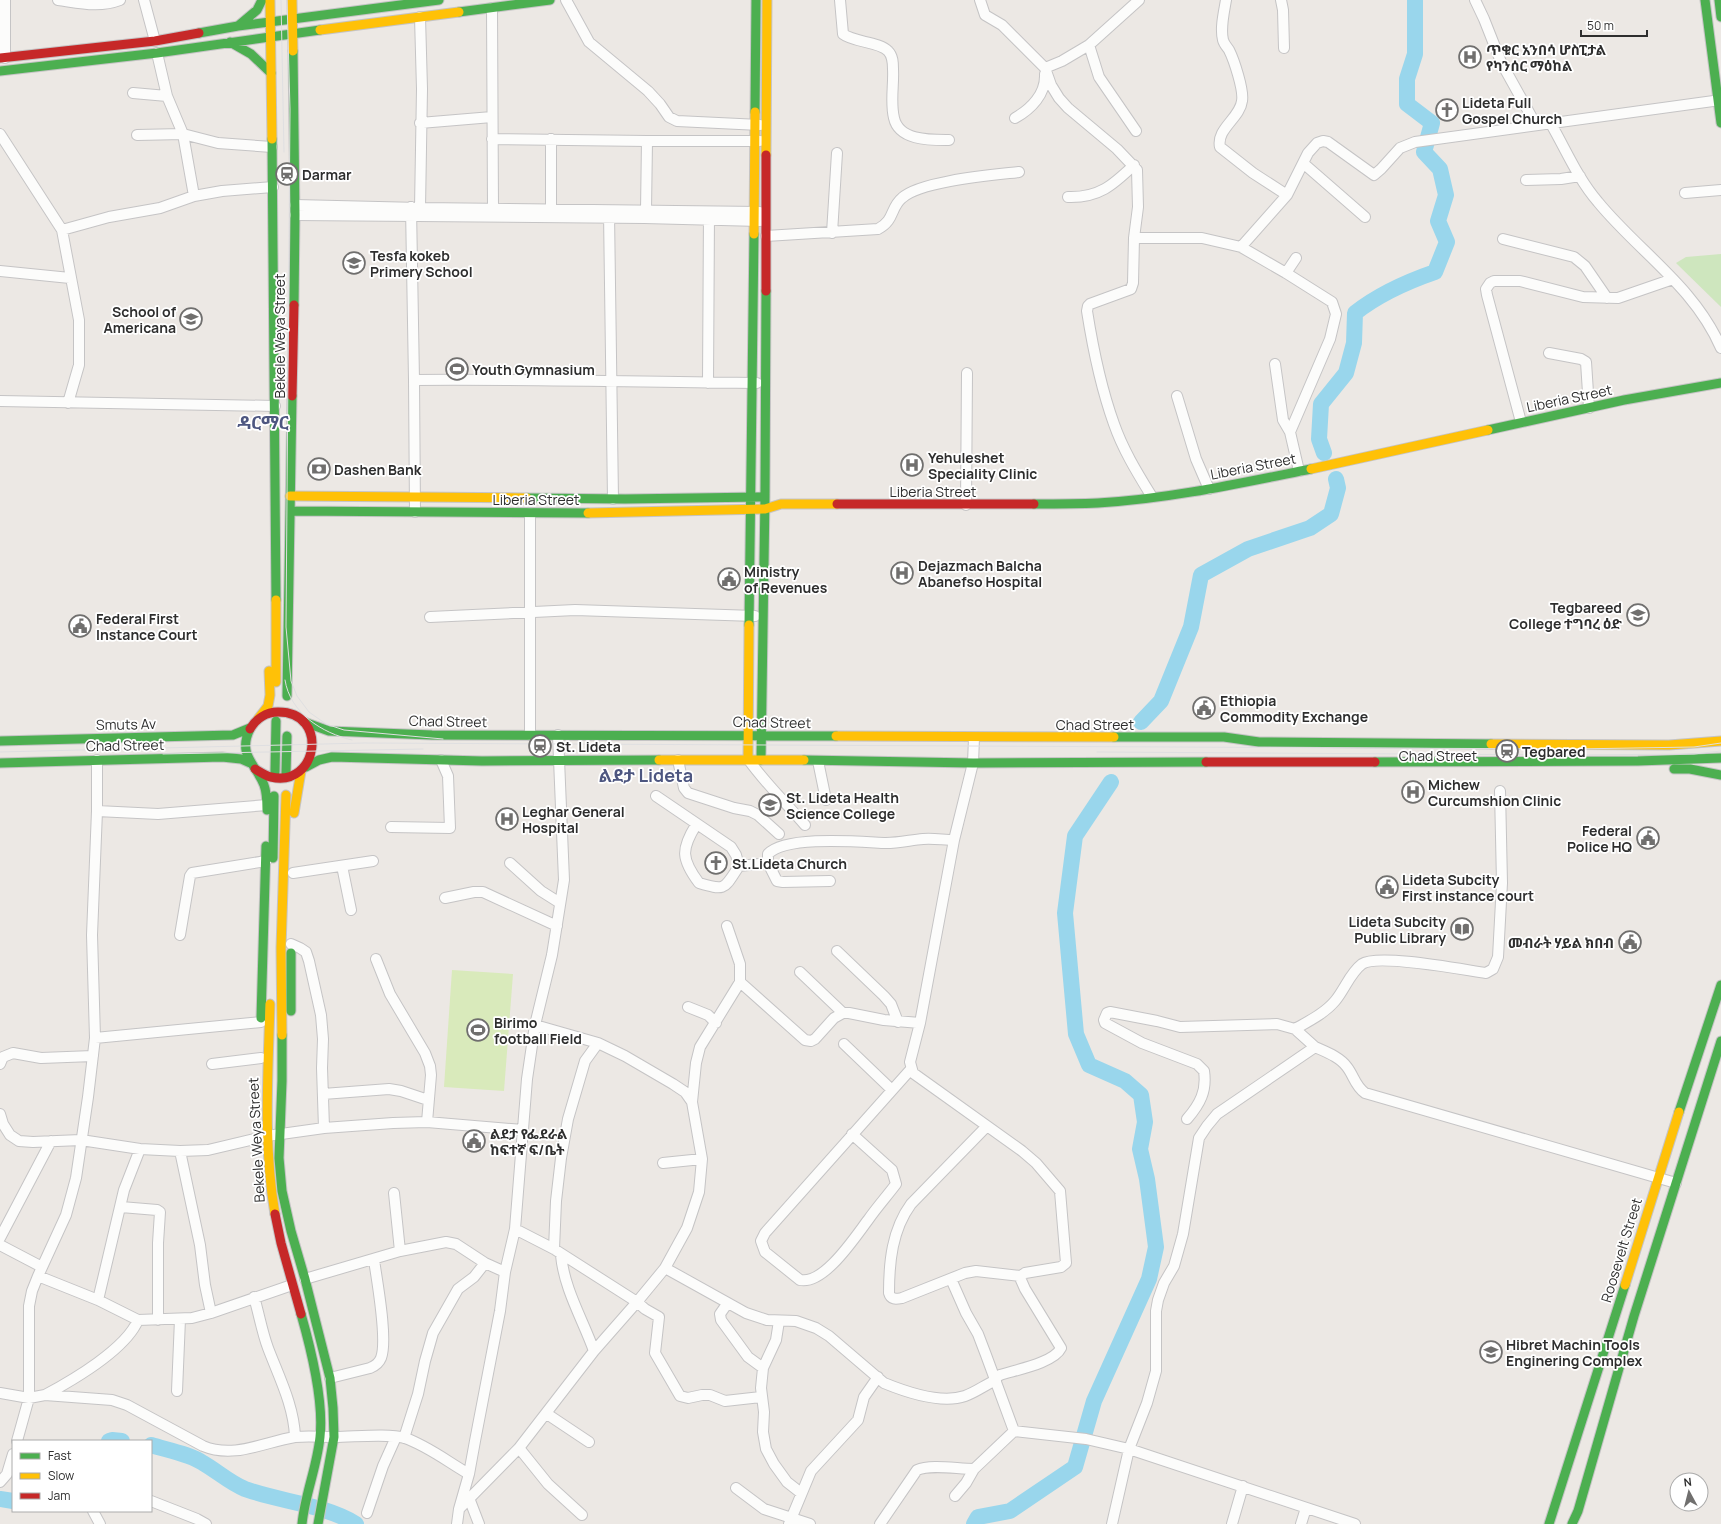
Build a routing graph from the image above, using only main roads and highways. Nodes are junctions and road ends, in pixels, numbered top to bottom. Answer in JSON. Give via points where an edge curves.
{"nodes":[{"id":1,"x":262,"y":0,"type":"edge"},
{"id":2,"x":270,"y":0,"type":"edge"},
{"id":3,"x":292,"y":0,"type":"edge"},
{"id":4,"x":439,"y":0,"type":"edge"},
{"id":5,"x":550,"y":0,"type":"edge"},
{"id":6,"x":756,"y":0,"type":"edge"},
{"id":7,"x":767,"y":0,"type":"edge"},
{"id":8,"x":1705,"y":0,"type":"edge"},
{"id":9,"x":1719,"y":0,"type":"edge"},
{"id":10,"x":1721,"y":16,"type":"edge"},
{"id":11,"x":293,"y":19,"type":"junction"},
{"id":12,"x":270,"y":22,"type":"junction"},
{"id":13,"x":238,"y":26,"type":"junction"},
{"id":14,"x":293,"y":33,"type":"junction"},
{"id":15,"x":271,"y":36,"type":"junction"},
{"id":16,"x":230,"y":42,"type":"junction"},
{"id":17,"x":3,"y":58,"type":"edge"},
{"id":18,"x":0,"y":70,"type":"edge"},
{"id":19,"x":271,"y":73,"type":"junction"},
{"id":20,"x":1720,"y":100,"type":"edge"},
{"id":21,"x":1721,"y":123,"type":"edge"},
{"id":22,"x":1721,"y":383,"type":"edge"},
{"id":23,"x":276,"y":432,"type":"junction"},
{"id":24,"x":290,"y":496,"type":"junction"},
{"id":25,"x":752,"y":497,"type":"junction"},
{"id":26,"x":765,"y":498,"type":"junction"},
{"id":27,"x":560,"y":499,"type":"junction"},
{"id":28,"x":781,"y":504,"type":"junction"},
{"id":29,"x":765,"y":509,"type":"junction"},
{"id":30,"x":752,"y":510,"type":"junction"},
{"id":31,"x":290,"y":512,"type":"junction"},
{"id":32,"x":561,"y":513,"type":"junction"},
{"id":33,"x":276,"y":696,"type":"dead end"},
{"id":34,"x":258,"y":719,"type":"junction"},
{"id":35,"x":301,"y":720,"type":"junction"},
{"id":36,"x":276,"y":721,"type":"dead end"},
{"id":37,"x":250,"y":728,"type":"junction"},
{"id":38,"x":287,"y":728,"type":"dead end"},
{"id":39,"x":1716,"y":732,"type":"dead end"},
{"id":40,"x":748,"y":735,"type":"junction"},
{"id":41,"x":762,"y":735,"type":"junction"},
{"id":42,"x":1240,"y":738,"type":"junction"},
{"id":43,"x":0,"y":741,"type":"edge"},
{"id":44,"x":1721,"y":741,"type":"edge"},
{"id":45,"x":1721,"y":758,"type":"edge"},
{"id":46,"x":1204,"y":761,"type":"junction"},
{"id":47,"x":0,"y":763,"type":"edge"},
{"id":48,"x":252,"y":766,"type":"junction"},
{"id":49,"x":304,"y":769,"type":"junction"},
{"id":50,"x":275,"y":772,"type":"dead end"},
{"id":51,"x":286,"y":773,"type":"dead end"},
{"id":52,"x":1721,"y":775,"type":"edge"},
{"id":53,"x":286,"y":795,"type":"dead end"},
{"id":54,"x":274,"y":796,"type":"dead end"},
{"id":55,"x":293,"y":877,"type":"road end"},
{"id":56,"x":291,"y":941,"type":"road end"},
{"id":57,"x":1721,"y":985,"type":"edge"},
{"id":58,"x":1721,"y":1041,"type":"edge"},
{"id":59,"x":1693,"y":1068,"type":"junction"},
{"id":60,"x":1711,"y":1073,"type":"junction"},
{"id":61,"x":282,"y":1081,"type":"junction"},
{"id":62,"x":267,"y":1083,"type":"junction"},
{"id":63,"x":302,"y":1520,"type":"edge"},
{"id":64,"x":319,"y":1521,"type":"edge"},
{"id":65,"x":1549,"y":1524,"type":"edge"},
{"id":66,"x":1572,"y":1524,"type":"edge"}],
"edges":[{"from":1,"to":13,"type":"main road","via":[[257,10]]},
{"from":2,"to":12,"type":"main road","name":"Bekele Weya Street"},
{"from":3,"to":11,"type":"main road","name":"Bekele Weya Street"},
{"from":4,"to":11,"type":"main road"},
{"from":5,"to":14,"type":"main road"},
{"from":6,"to":25,"type":"main road"},
{"from":7,"to":26,"type":"main road"},
{"from":8,"to":20,"type":"main road"},
{"from":9,"to":10,"type":"main road"},
{"from":11,"to":12,"type":"main road"},
{"from":11,"to":14,"type":"main road","name":"Bekele Weya Street"},
{"from":12,"to":13,"type":"main road"},
{"from":12,"to":15,"type":"main road","name":"Bekele Weya Street"},
{"from":13,"to":17,"type":"main road","via":[[155,40]]},
{"from":14,"to":15,"type":"main road"},
{"from":14,"to":24,"type":"main road","name":"Bekele Weya Street","via":[[295,210]]},
{"from":15,"to":16,"type":"main road"},
{"from":15,"to":19,"type":"main road","name":"Bekele Weya Street"},
{"from":16,"to":18,"type":"main road","via":[[157,53]]},
{"from":16,"to":19,"type":"main road","via":[[251,54]]},
{"from":19,"to":23,"type":"main road","name":"Bekele Weya Street"},
{"from":20,"to":21,"type":"main road"},
{"from":22,"to":28,"type":"main road","name":"Liberia Street","via":[[1624,400],[1299,471],[1209,489],[1152,497],[1098,503]]},
{"from":23,"to":33,"type":"main road","name":"Bekele Weya Street"},
{"from":23,"to":34,"type":"main road","via":[[271,453],[269,521],[270,695],[268,706]]},
{"from":24,"to":27,"type":"main road","name":"Liberia Street"},
{"from":24,"to":31,"type":"main road","name":"Bekele Weya Street"},
{"from":25,"to":26,"type":"main road","name":"Liberia Street"},
{"from":25,"to":27,"type":"main road","name":"Liberia Street"},
{"from":25,"to":30,"type":"main road"},
{"from":26,"to":28,"type":"main road","name":"Liberia Street"},
{"from":26,"to":29,"type":"main road"},
{"from":27,"to":32,"type":"main road"},
{"from":28,"to":29,"type":"main road","name":"Liberia Street"},
{"from":29,"to":30,"type":"main road","name":"Liberia Street"},
{"from":29,"to":41,"type":"main road"},
{"from":30,"to":32,"type":"main road","name":"Liberia Street"},
{"from":30,"to":40,"type":"main road"},
{"from":31,"to":32,"type":"main road","name":"Liberia Street"},
{"from":31,"to":35,"type":"main road","name":"Bekele Weya Street","via":[[293,700]]},
{"from":34,"to":35,"type":"main road","via":[[281,712]]},
{"from":34,"to":37,"type":"main road"},
{"from":35,"to":40,"type":"main road","name":"Chad Street","via":[[321,729],[333,731],[432,735]]},
{"from":35,"to":49,"type":"main road","via":[[310,732],[313,744],[312,755]]},
{"from":36,"to":50,"type":"main road"},
{"from":37,"to":43,"type":"main road","name":"Smuts Av","via":[[233,735]]},
{"from":37,"to":48,"type":"main road","via":[[245,744]]},
{"from":38,"to":51,"type":"main road"},
{"from":39,"to":42,"type":"main road","name":"Chad Street","via":[[1691,737],[1643,738],[1259,735]]},
{"from":40,"to":41,"type":"main road","name":"Chad Street"},
{"from":40,"to":49,"type":"main road","via":[[751,764],[678,760],[441,760],[332,757],[319,760]]},
{"from":41,"to":42,"type":"main road","name":"Chad Street"},
{"from":41,"to":46,"type":"main road","name":"Chad Street","via":[[761,760],[973,763]]},
{"from":42,"to":44,"type":"main road","name":"Chad Street","via":[[1259,742],[1637,745]]},
{"from":45,"to":46,"type":"main road","name":"Chad Street","via":[[1638,761]]},
{"from":46,"to":52,"type":"main road","name":"Chad Street","via":[[1232,769],[1250,770],[1690,769]]},
{"from":47,"to":48,"type":"main road","name":"Chad Street","via":[[222,757],[241,759]]},
{"from":48,"to":49,"type":"main road","via":[[267,777],[279,779],[289,778]]},
{"from":48,"to":62,"type":"main road","via":[[264,784],[267,804],[260,985],[261,1058]]},
{"from":49,"to":55,"type":"main road","via":[[295,801]]},
{"from":53,"to":61,"type":"main road","via":[[281,948]]},
{"from":54,"to":62,"type":"main road","name":"Bekele Weya Street"},
{"from":56,"to":61,"type":"main road","via":[[290,1065]]},
{"from":57,"to":59,"type":"main road","name":"Roosevelt Street"},
{"from":58,"to":60,"type":"main road"},
{"from":59,"to":60,"type":"main road"},
{"from":59,"to":65,"type":"main road","name":"Roosevelt Street"},
{"from":60,"to":66,"type":"main road"},
{"from":61,"to":64,"type":"main road","via":[[282,1191],[330,1378],[333,1408],[334,1437]]},
{"from":62,"to":63,"type":"main road","name":"Bekele Weya Street","via":[[271,1194],[308,1341],[319,1403],[320,1437]]}]}
